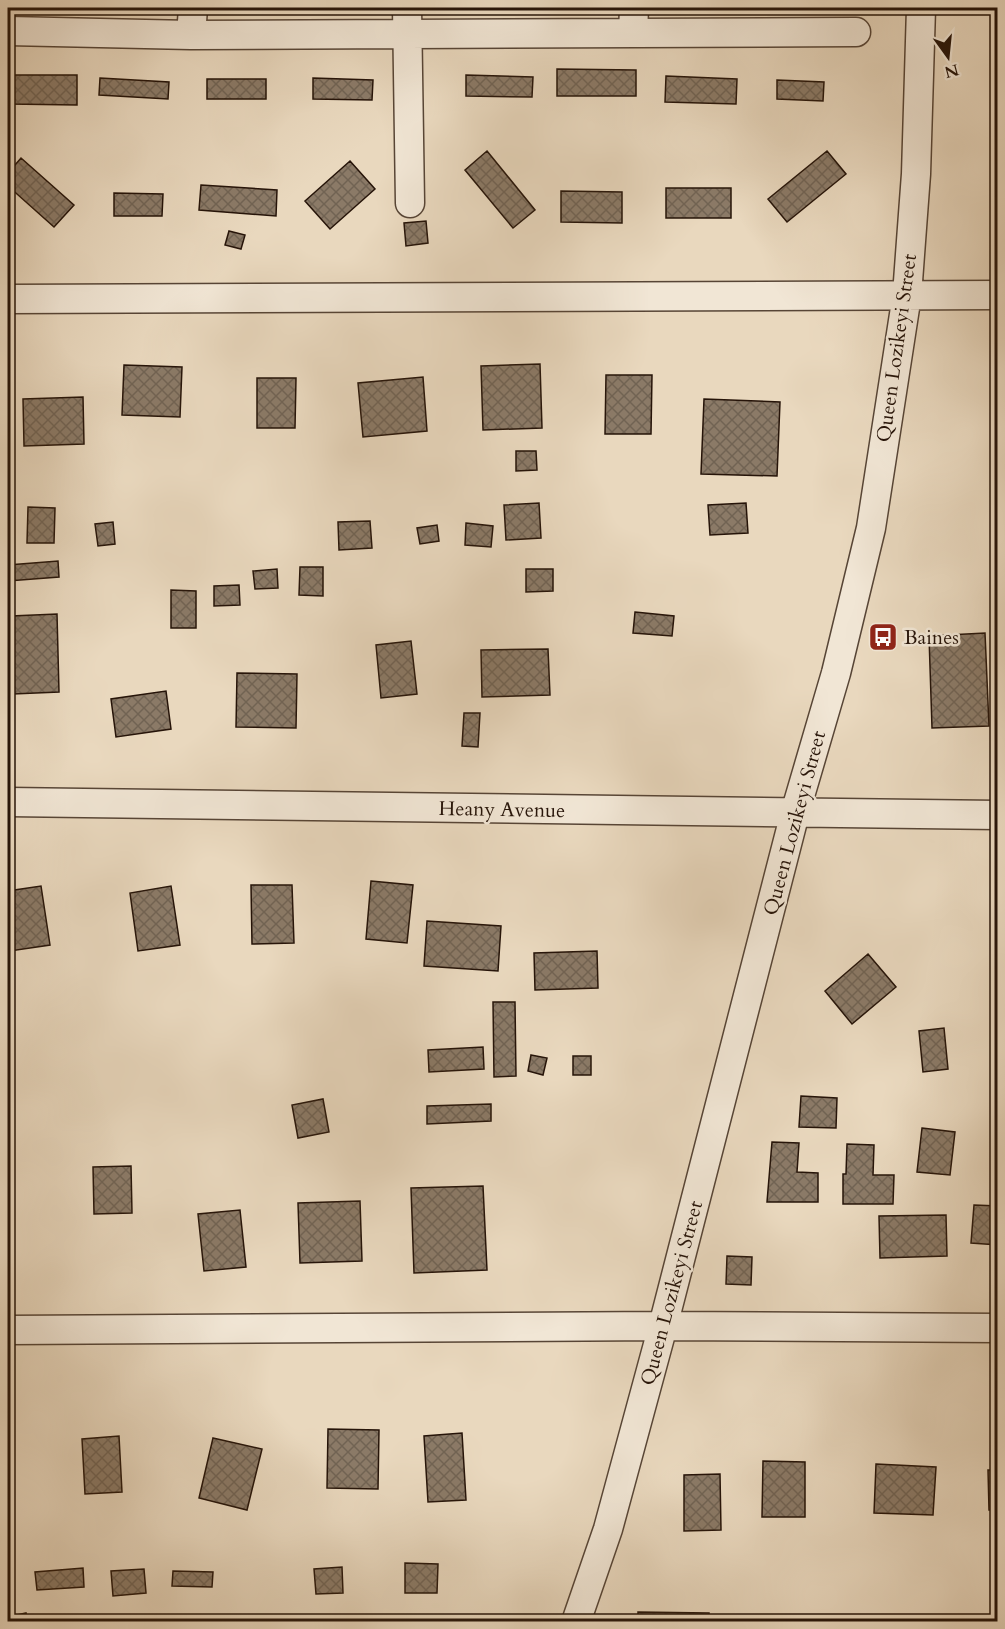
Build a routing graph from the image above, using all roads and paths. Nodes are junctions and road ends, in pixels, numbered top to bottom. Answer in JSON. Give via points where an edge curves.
{"nodes":[{"id":1,"x":921,"y":8,"type":"edge"},
{"id":2,"x":407,"y":20,"type":"edge"},
{"id":3,"x":633,"y":20,"type":"edge"},
{"id":4,"x":192,"y":21,"type":"edge"},
{"id":5,"x":8,"y":31,"type":"edge"},
{"id":6,"x":856,"y":32,"type":"dead end"},
{"id":7,"x":410,"y":203,"type":"dead end"},
{"id":8,"x":907,"y":295,"type":"junction"},
{"id":9,"x":998,"y":295,"type":"edge"},
{"id":10,"x":8,"y":299,"type":"edge"},
{"id":11,"x":8,"y":802,"type":"edge"},
{"id":12,"x":795,"y":813,"type":"junction"},
{"id":13,"x":998,"y":816,"type":"edge"},
{"id":14,"x":663,"y":1326,"type":"junction"},
{"id":15,"x":998,"y":1328,"type":"edge"},
{"id":16,"x":8,"y":1330,"type":"edge"},
{"id":17,"x":576,"y":1622,"type":"edge"}],
"edges":[{"from":1,"to":8,"type":"street","name":"Queen Lozikeyi Street","via":[[916,174]]},
{"from":2,"to":3,"type":"street"},
{"from":2,"to":4,"type":"street"},
{"from":2,"to":7,"type":"street"},
{"from":3,"to":6,"type":"street"},
{"from":4,"to":5,"type":"street"},
{"from":8,"to":9,"type":"street"},
{"from":8,"to":10,"type":"street"},
{"from":8,"to":12,"type":"street","name":"Queen Lozikeyi Street","via":[[870,528],[836,673]]},
{"from":11,"to":12,"type":"street","name":"Heany Avenue"},
{"from":12,"to":13,"type":"street","name":"Heany Avenue"},
{"from":12,"to":14,"type":"street","name":"Queen Lozikeyi Street"},
{"from":14,"to":15,"type":"street"},
{"from":14,"to":16,"type":"street"},
{"from":14,"to":17,"type":"street","name":"Queen Lozikeyi Street","via":[[608,1529]]}]}
